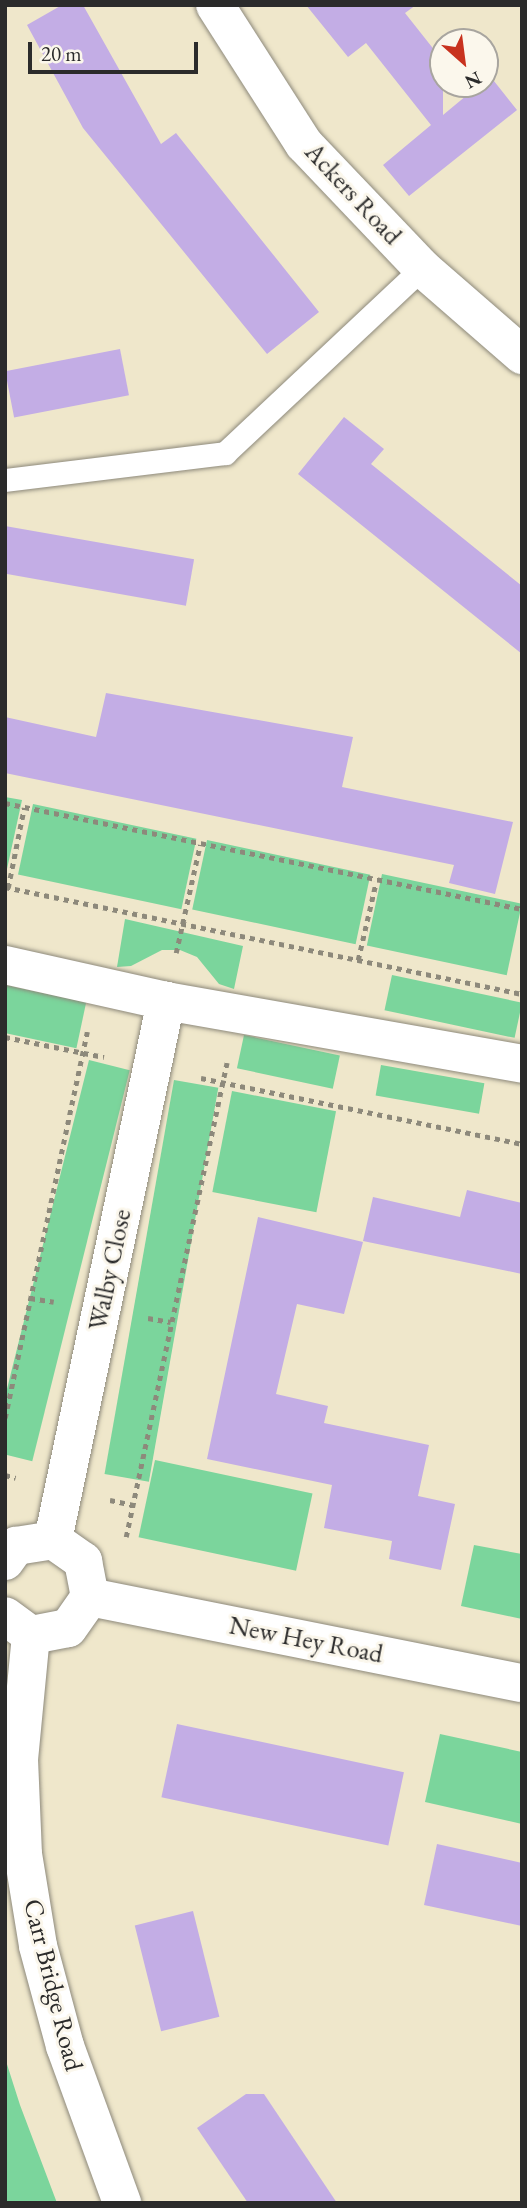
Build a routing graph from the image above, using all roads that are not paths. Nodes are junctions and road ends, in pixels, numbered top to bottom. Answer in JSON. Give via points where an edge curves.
{"nodes":[{"id":1,"x":215,"y":5,"type":"edge"},
{"id":2,"x":422,"y":268,"type":"junction"},
{"id":3,"x":522,"y":355,"type":"edge"},
{"id":4,"x":5,"y":480,"type":"edge"},
{"id":5,"x":5,"y":965,"type":"edge"},
{"id":6,"x":166,"y":1001,"type":"junction"},
{"id":7,"x":522,"y":1064,"type":"edge"},
{"id":8,"x":53,"y":1540,"type":"junction"},
{"id":9,"x":5,"y":1561,"type":"edge"},
{"id":10,"x":90,"y":1597,"type":"junction"},
{"id":11,"x":18,"y":1625,"type":"edge"},
{"id":12,"x":522,"y":1683,"type":"edge"},
{"id":13,"x":122,"y":2203,"type":"edge"}],
"edges":[{"from":1,"to":2,"type":"street","name":"Ackers Road","via":[[304,144]]},
{"from":2,"to":3,"type":"street","name":"Ackers Road"},
{"from":2,"to":4,"type":"lane","via":[[225,453]]},
{"from":5,"to":6,"type":"street"},
{"from":6,"to":7,"type":"street"},
{"from":6,"to":8,"type":"street","name":"Walby Close"},
{"from":8,"to":9,"type":"street","via":[[16,1546]]},
{"from":8,"to":10,"type":"street","via":[[83,1561]]},
{"from":10,"to":11,"type":"street","via":[[68,1628]]},
{"from":10,"to":12,"type":"street","name":"New Hey Road"},
{"from":11,"to":13,"type":"street","name":"Carr Bridge Road","via":[[23,1854],[33,1920],[65,2046]]}]}
